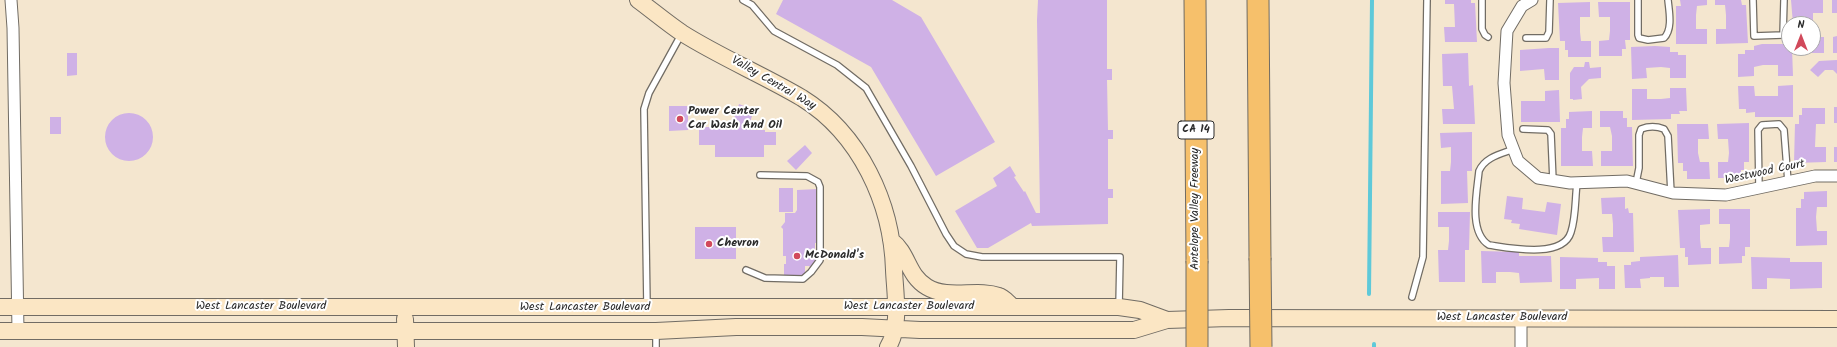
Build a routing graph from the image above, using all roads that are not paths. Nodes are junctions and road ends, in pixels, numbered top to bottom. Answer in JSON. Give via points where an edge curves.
{"nodes":[{"id":1,"x":10,"y":0,"type":"edge"},
{"id":2,"x":638,"y":0,"type":"edge"},
{"id":3,"x":744,"y":0,"type":"edge"},
{"id":4,"x":1195,"y":0,"type":"edge"},
{"id":5,"x":1258,"y":0,"type":"edge"},
{"id":6,"x":1427,"y":0,"type":"edge"},
{"id":7,"x":1482,"y":0,"type":"edge"},
{"id":8,"x":1550,"y":0,"type":"edge"},
{"id":9,"x":1638,"y":0,"type":"edge"},
{"id":10,"x":1668,"y":0,"type":"edge"},
{"id":11,"x":1753,"y":0,"type":"edge"},
{"id":12,"x":1784,"y":0,"type":"edge"},
{"id":13,"x":1524,"y":2,"type":"edge"},
{"id":14,"x":682,"y":33,"type":"junction"},
{"id":15,"x":1488,"y":37,"type":"dead end"},
{"id":16,"x":1526,"y":38,"type":"dead end"},
{"id":17,"x":1524,"y":129,"type":"dead end"},
{"id":18,"x":1514,"y":149,"type":"junction"},
{"id":19,"x":760,"y":174,"type":"dead end"},
{"id":20,"x":1837,"y":176,"type":"edge"},
{"id":21,"x":1553,"y":181,"type":"junction"},
{"id":22,"x":1788,"y":182,"type":"junction"},
{"id":23,"x":1577,"y":183,"type":"junction"},
{"id":24,"x":1636,"y":183,"type":"junction"},
{"id":25,"x":1759,"y":188,"type":"junction"},
{"id":26,"x":1671,"y":193,"type":"junction"},
{"id":27,"x":891,"y":240,"type":"junction"},
{"id":28,"x":746,"y":270,"type":"dead end"},
{"id":29,"x":1412,"y":297,"type":"dead end"},
{"id":30,"x":1119,"y":306,"type":"junction"},
{"id":31,"x":18,"y":307,"type":"junction"},
{"id":32,"x":405,"y":307,"type":"junction"},
{"id":33,"x":895,"y":307,"type":"junction"},
{"id":34,"x":1013,"y":307,"type":"junction"},
{"id":35,"x":0,"y":308,"type":"edge"},
{"id":36,"x":647,"y":308,"type":"junction"},
{"id":37,"x":1521,"y":318,"type":"junction"},
{"id":38,"x":1837,"y":319,"type":"edge"},
{"id":39,"x":1167,"y":320,"type":"junction"},
{"id":40,"x":405,"y":330,"type":"junction"},
{"id":41,"x":0,"y":331,"type":"edge"},
{"id":42,"x":18,"y":331,"type":"junction"},
{"id":43,"x":656,"y":331,"type":"junction"},
{"id":44,"x":894,"y":340,"type":"edge"},
{"id":45,"x":406,"y":347,"type":"edge"},
{"id":46,"x":656,"y":347,"type":"edge"},
{"id":47,"x":1198,"y":347,"type":"edge"},
{"id":48,"x":1260,"y":347,"type":"edge"},
{"id":49,"x":1521,"y":347,"type":"edge"}],
"edges":[{"from":1,"to":31,"type":"street","via":[[13,28]]},
{"from":2,"to":14,"type":"street","name":"Valley Central Way"},
{"from":3,"to":30,"type":"lane","via":[[752,5],[774,31],[837,65],[866,88],[954,246],[966,254],[982,258],[1120,257]]},
{"from":4,"to":47,"type":"highway","name":"Antelope Valley Freeway","number":"CA 14","bridge":true},
{"from":5,"to":48,"type":"highway","bridge":true},
{"from":6,"to":29,"type":"lane","via":[[1423,257]]},
{"from":7,"to":15,"type":"lane","via":[[1482,29]]},
{"from":8,"to":16,"type":"lane","via":[[1550,32],[1546,38]]},
{"from":9,"to":10,"type":"lane","via":[[1638,36],[1648,40],[1664,38],[1667,35]]},
{"from":11,"to":12,"type":"lane","via":[[1754,36],[1783,35]]},
{"from":13,"to":18,"type":"street","name":"Westwood Court","via":[[1507,31],[1504,83],[1508,135]]},
{"from":14,"to":27,"type":"street","name":"Valley Central Way","via":[[802,99],[830,120],[856,150],[878,189]]},
{"from":14,"to":36,"type":"lane","via":[[649,93],[644,109]]},
{"from":17,"to":21,"type":"lane","via":[[1543,129],[1551,134]]},
{"from":18,"to":21,"type":"street","name":"Westwood Court","via":[[1518,161],[1538,178]]},
{"from":18,"to":23,"type":"lane","via":[[1487,159],[1479,171],[1476,216],[1478,231],[1482,241],[1489,245],[1546,249],[1558,247],[1568,240]]},
{"from":19,"to":28,"type":"lane","via":[[807,176],[818,182],[820,260],[803,279],[765,278]]},
{"from":20,"to":22,"type":"street","name":"Westwood Court","via":[[1815,176]]},
{"from":21,"to":23,"type":"street","name":"Westwood Court"},
{"from":22,"to":25,"type":"street","name":"Westwood Court"},
{"from":22,"to":25,"type":"lane","via":[[1784,130],[1779,124],[1762,125],[1758,130]]},
{"from":23,"to":24,"type":"street","name":"Westwood Court"},
{"from":24,"to":26,"type":"street","name":"Westwood Court"},
{"from":24,"to":26,"type":"lane","via":[[1641,129],[1656,126],[1664,129],[1668,136]]},
{"from":25,"to":26,"type":"street","name":"Westwood Court","via":[[1726,195]]},
{"from":27,"to":33,"type":"street","name":"Valley Central Way"},
{"from":27,"to":34,"type":"street","via":[[904,253],[915,278],[927,288],[941,292],[1000,296]]},
{"from":30,"to":34,"type":"street","name":"West Lancaster Boulevard"},
{"from":30,"to":39,"type":"street","name":"West Lancaster Boulevard","via":[[1140,310]]},
{"from":31,"to":32,"type":"street","name":"West Lancaster Boulevard"},
{"from":31,"to":35,"type":"street","name":"West Lancaster Boulevard"},
{"from":31,"to":42,"type":"street"},
{"from":32,"to":36,"type":"street","name":"West Lancaster Boulevard"},
{"from":32,"to":40,"type":"street"},
{"from":33,"to":34,"type":"street","name":"West Lancaster Boulevard"},
{"from":33,"to":36,"type":"street","name":"West Lancaster Boulevard"},
{"from":33,"to":44,"type":"street","name":"Valley Central Way"},
{"from":37,"to":38,"type":"street","name":"West Lancaster Boulevard"},
{"from":37,"to":39,"type":"street","name":"West Lancaster Boulevard"},
{"from":37,"to":49,"type":"street"},
{"from":39,"to":44,"type":"street","name":"West Lancaster Boulevard","via":[[1134,330],[920,330]]},
{"from":40,"to":42,"type":"street","name":"West Lancaster Boulevard"},
{"from":40,"to":43,"type":"street","name":"West Lancaster Boulevard"},
{"from":40,"to":45,"type":"street"},
{"from":41,"to":42,"type":"street","name":"West Lancaster Boulevard"},
{"from":43,"to":44,"type":"street","name":"West Lancaster Boulevard","via":[[736,327]]},
{"from":43,"to":46,"type":"lane"}]}
